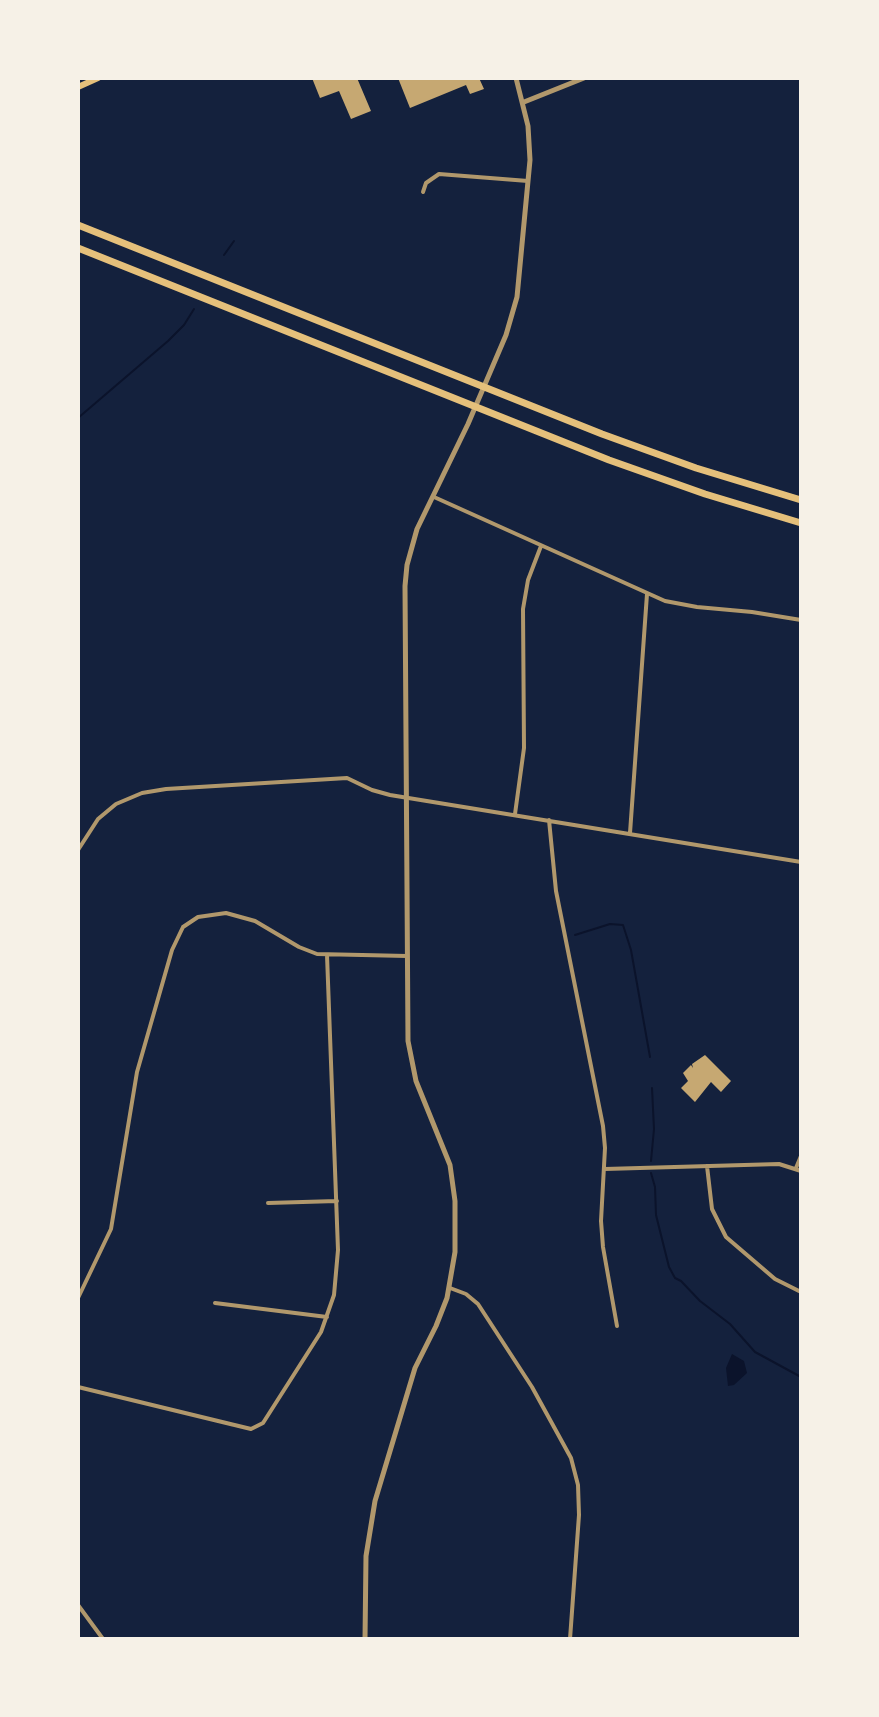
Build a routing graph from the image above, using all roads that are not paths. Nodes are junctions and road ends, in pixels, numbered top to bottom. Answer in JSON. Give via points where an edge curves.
{"nodes":[{"id":1,"x":98,"y":78,"type":"edge"},
{"id":2,"x":516,"y":78,"type":"edge"},
{"id":3,"x":584,"y":78,"type":"edge"},
{"id":4,"x":78,"y":87,"type":"edge"},
{"id":5,"x":524,"y":102,"type":"junction"},
{"id":6,"x":528,"y":181,"type":"junction"},
{"id":7,"x":423,"y":192,"type":"dead end"},
{"id":8,"x":78,"y":225,"type":"edge"},
{"id":9,"x":78,"y":248,"type":"edge"},
{"id":10,"x":434,"y":497,"type":"junction"},
{"id":11,"x":801,"y":500,"type":"edge"},
{"id":12,"x":801,"y":523,"type":"edge"},
{"id":13,"x":541,"y":546,"type":"junction"},
{"id":14,"x":647,"y":594,"type":"junction"},
{"id":15,"x":801,"y":620,"type":"edge"},
{"id":16,"x":406,"y":795,"type":"junction"},
{"id":17,"x":515,"y":814,"type":"junction"},
{"id":18,"x":549,"y":820,"type":"junction"},
{"id":19,"x":630,"y":833,"type":"junction"},
{"id":20,"x":78,"y":850,"type":"edge"},
{"id":21,"x":801,"y":862,"type":"edge"},
{"id":22,"x":327,"y":955,"type":"junction"},
{"id":23,"x":407,"y":956,"type":"junction"},
{"id":24,"x":801,"y":1156,"type":"edge"},
{"id":25,"x":707,"y":1166,"type":"junction"},
{"id":26,"x":605,"y":1169,"type":"junction"},
{"id":27,"x":798,"y":1170,"type":"edge"},
{"id":28,"x":338,"y":1201,"type":"junction"},
{"id":29,"x":268,"y":1203,"type":"dead end"},
{"id":30,"x":450,"y":1288,"type":"junction"},
{"id":31,"x":801,"y":1292,"type":"edge"},
{"id":32,"x":78,"y":1298,"type":"edge"},
{"id":33,"x":215,"y":1303,"type":"dead end"},
{"id":34,"x":328,"y":1317,"type":"junction"},
{"id":35,"x":617,"y":1326,"type":"dead end"},
{"id":36,"x":78,"y":1387,"type":"edge"},
{"id":37,"x":78,"y":1605,"type":"edge"},
{"id":38,"x":103,"y":1639,"type":"edge"},
{"id":39,"x":365,"y":1639,"type":"edge"},
{"id":40,"x":570,"y":1639,"type":"edge"}],
"edges":[{"from":1,"to":4,"type":"main road"},
{"from":2,"to":5,"type":"street"},
{"from":3,"to":5,"type":"street"},
{"from":5,"to":6,"type":"street","via":[[530,141]]},
{"from":6,"to":7,"type":"street","via":[[439,174]]},
{"from":6,"to":10,"type":"street","via":[[510,323]]},
{"from":8,"to":11,"type":"highway","via":[[602,434]]},
{"from":9,"to":12,"type":"highway","via":[[609,460]]},
{"from":10,"to":13,"type":"street"},
{"from":10,"to":16,"type":"street","via":[[413,543],[405,586]]},
{"from":13,"to":14,"type":"street"},
{"from":13,"to":17,"type":"street","via":[[523,602],[524,748]]},
{"from":14,"to":15,"type":"street","via":[[683,605]]},
{"from":14,"to":19,"type":"street"},
{"from":16,"to":17,"type":"street"},
{"from":16,"to":20,"type":"street","via":[[372,790],[347,778],[142,793],[98,819]]},
{"from":16,"to":23,"type":"street"},
{"from":17,"to":18,"type":"street"},
{"from":18,"to":19,"type":"street"},
{"from":18,"to":26,"type":"street","via":[[556,891],[603,1126]]},
{"from":19,"to":21,"type":"street"},
{"from":22,"to":23,"type":"street"},
{"from":22,"to":28,"type":"street"},
{"from":22,"to":32,"type":"street","via":[[299,947],[239,915],[203,915],[182,929],[140,1060],[112,1223]]},
{"from":23,"to":30,"type":"street","via":[[411,1065],[453,1184]]},
{"from":24,"to":27,"type":"street"},
{"from":25,"to":26,"type":"street"},
{"from":25,"to":27,"type":"street","via":[[779,1164]]},
{"from":25,"to":31,"type":"street","via":[[712,1209],[726,1237],[775,1279]]},
{"from":26,"to":35,"type":"street","via":[[602,1234]]},
{"from":28,"to":29,"type":"street"},
{"from":28,"to":34,"type":"street","via":[[337,1275]]},
{"from":30,"to":39,"type":"street","via":[[415,1368],[375,1501],[366,1556]]},
{"from":30,"to":40,"type":"street","via":[[478,1304],[571,1458],[579,1515]]},
{"from":33,"to":34,"type":"street"},
{"from":34,"to":36,"type":"street","via":[[263,1423],[252,1428]]},
{"from":37,"to":38,"type":"street"}]}
